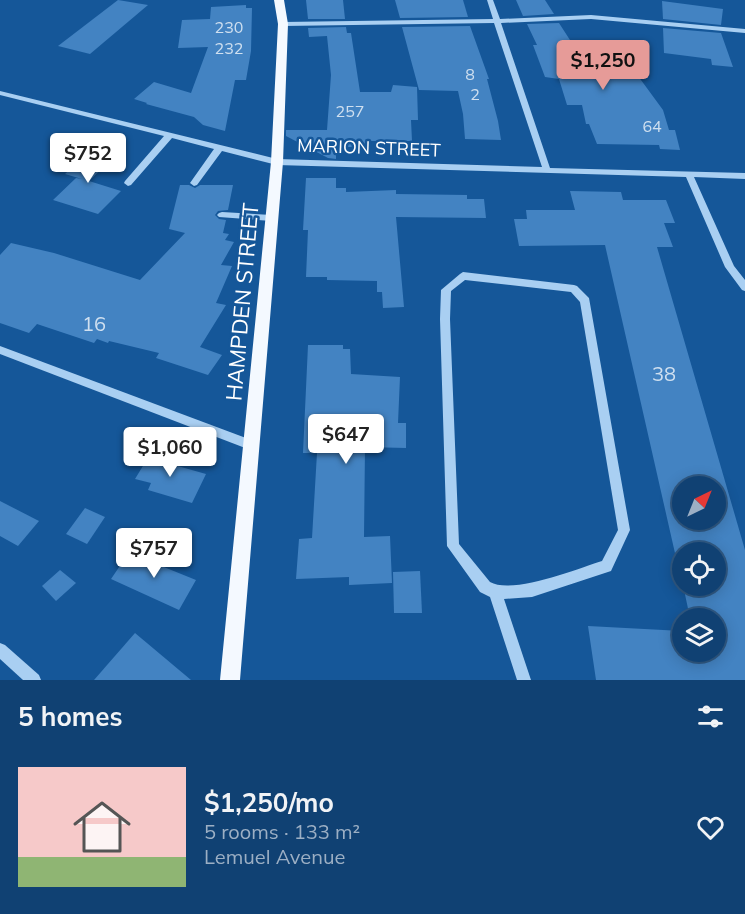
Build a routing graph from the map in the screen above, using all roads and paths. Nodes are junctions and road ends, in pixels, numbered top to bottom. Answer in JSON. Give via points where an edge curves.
{"nodes":[{"id":1,"x":279,"y":0,"type":"edge"},
{"id":2,"x":490,"y":0,"type":"edge"},
{"id":3,"x":498,"y":21,"type":"junction"},
{"id":4,"x":283,"y":24,"type":"junction"},
{"id":5,"x":745,"y":31,"type":"edge"},
{"id":6,"x":0,"y":93,"type":"edge"},
{"id":7,"x":170,"y":135,"type":"junction"},
{"id":8,"x":220,"y":147,"type":"junction"},
{"id":9,"x":277,"y":162,"type":"junction"},
{"id":10,"x":547,"y":171,"type":"junction"},
{"id":11,"x":689,"y":175,"type":"junction"},
{"id":12,"x":745,"y":176,"type":"edge"},
{"id":13,"x":128,"y":183,"type":"dead end"},
{"id":14,"x":194,"y":183,"type":"dead end"},
{"id":15,"x":222,"y":215,"type":"dead end"},
{"id":16,"x":272,"y":218,"type":"junction"},
{"id":17,"x":745,"y":287,"type":"edge"},
{"id":18,"x":0,"y":350,"type":"edge"},
{"id":19,"x":253,"y":446,"type":"junction"},
{"id":20,"x":495,"y":593,"type":"junction"},
{"id":21,"x":0,"y":650,"type":"edge"},
{"id":22,"x":33,"y":680,"type":"edge"},
{"id":23,"x":230,"y":680,"type":"edge"},
{"id":24,"x":524,"y":680,"type":"edge"}],
"edges":[{"from":1,"to":4,"type":"main road","name":"HAMPDEN STREET"},
{"from":2,"to":3,"type":"street"},
{"from":3,"to":4,"type":"street"},
{"from":3,"to":5,"type":"street","via":[[591,17]]},
{"from":3,"to":10,"type":"street"},
{"from":4,"to":9,"type":"main road","name":"HAMPDEN STREET"},
{"from":6,"to":7,"type":"street","name":"MARION STREET"},
{"from":7,"to":8,"type":"street","name":"MARION STREET"},
{"from":7,"to":13,"type":"street"},
{"from":8,"to":9,"type":"street","name":"MARION STREET"},
{"from":8,"to":14,"type":"street"},
{"from":9,"to":10,"type":"street","name":"MARION STREET"},
{"from":9,"to":16,"type":"main road","name":"HAMPDEN STREET"},
{"from":10,"to":11,"type":"street","name":"MARION STREET"},
{"from":11,"to":12,"type":"street","name":"MARION STREET"},
{"from":11,"to":17,"type":"street","via":[[730,267]]},
{"from":15,"to":16,"type":"street"},
{"from":16,"to":19,"type":"main road","name":"HAMPDEN STREET"},
{"from":18,"to":19,"type":"street"},
{"from":19,"to":23,"type":"main road","name":"HAMPDEN STREET"},
{"from":20,"to":20,"type":"street","via":[[485,588],[453,546],[446,290],[463,276],[550,284],[574,289],[585,301],[624,530],[606,566],[532,590]]},
{"from":20,"to":24,"type":"street"},
{"from":21,"to":22,"type":"street"}]}
